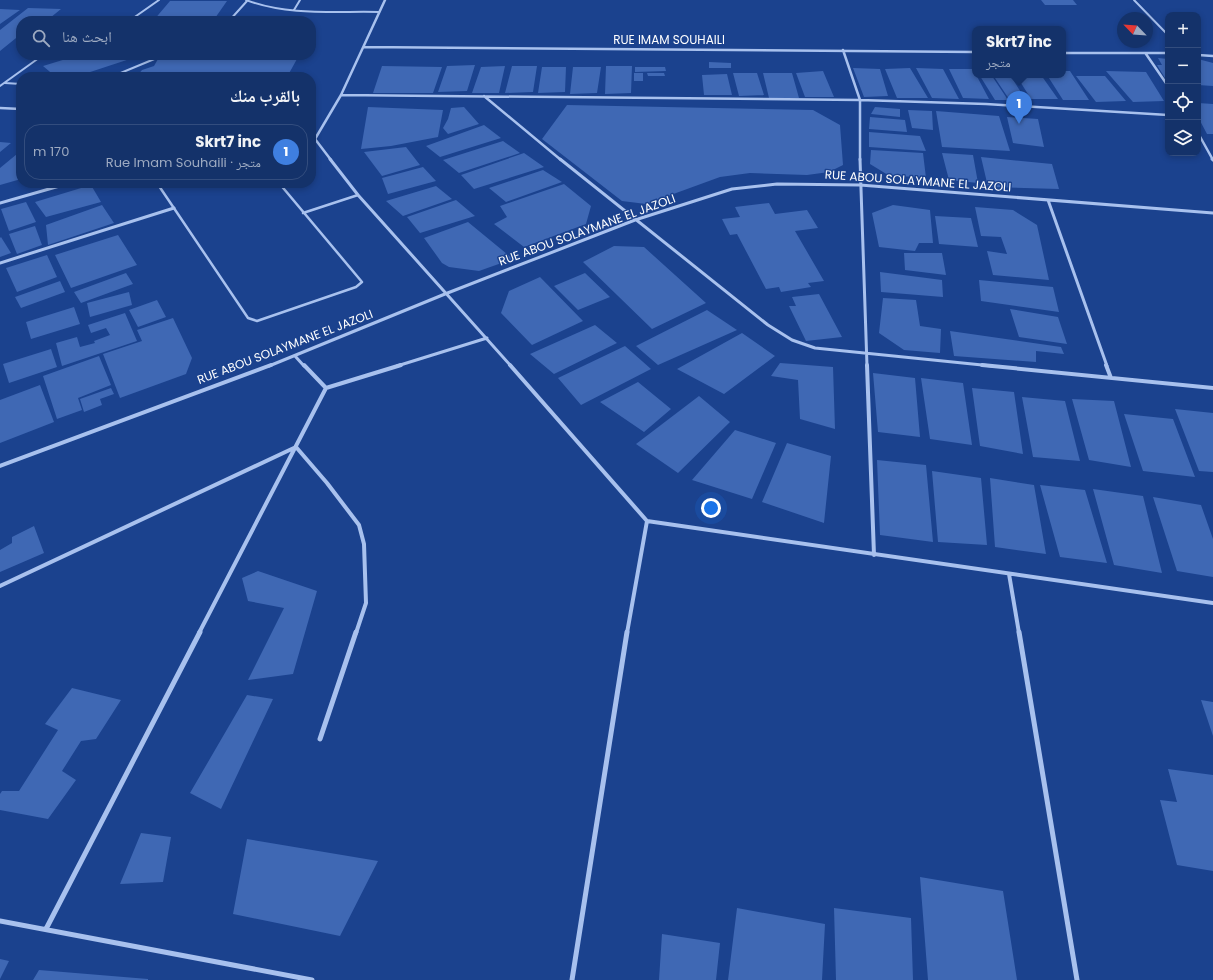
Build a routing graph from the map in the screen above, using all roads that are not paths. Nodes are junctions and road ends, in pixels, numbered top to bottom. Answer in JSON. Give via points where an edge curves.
{"nodes":[{"id":1,"x":159,"y":0,"type":"edge"},
{"id":2,"x":300,"y":0,"type":"edge"},
{"id":3,"x":385,"y":0,"type":"edge"},
{"id":4,"x":1134,"y":0,"type":"edge"},
{"id":5,"x":247,"y":1,"type":"edge"},
{"id":6,"x":294,"y":10,"type":"junction"},
{"id":7,"x":379,"y":12,"type":"junction"},
{"id":8,"x":136,"y":16,"type":"edge"},
{"id":9,"x":234,"y":16,"type":"edge"},
{"id":10,"x":1165,"y":32,"type":"edge"},
{"id":11,"x":364,"y":47,"type":"junction"},
{"id":12,"x":843,"y":50,"type":"junction"},
{"id":13,"x":972,"y":52,"type":"edge"},
{"id":14,"x":1066,"y":53,"type":"edge"},
{"id":15,"x":1165,"y":53,"type":"edge"},
{"id":16,"x":1146,"y":54,"type":"junction"},
{"id":17,"x":1201,"y":55,"type":"edge"},
{"id":18,"x":1213,"y":56,"type":"edge"},
{"id":19,"x":36,"y":60,"type":"edge"},
{"id":20,"x":152,"y":60,"type":"edge"},
{"id":21,"x":20,"y":72,"type":"edge"},
{"id":22,"x":123,"y":72,"type":"edge"},
{"id":23,"x":16,"y":75,"type":"edge"},
{"id":24,"x":5,"y":83,"type":"junction"},
{"id":25,"x":16,"y":84,"type":"edge"},
{"id":26,"x":1167,"y":84,"type":"edge"},
{"id":27,"x":0,"y":86,"type":"edge"},
{"id":28,"x":341,"y":95,"type":"junction"},
{"id":29,"x":484,"y":95,"type":"junction"},
{"id":30,"x":860,"y":100,"type":"junction"},
{"id":31,"x":0,"y":108,"type":"edge"},
{"id":32,"x":16,"y":110,"type":"edge"},
{"id":33,"x":1165,"y":115,"type":"edge"},
{"id":34,"x":316,"y":134,"type":"edge"},
{"id":35,"x":1201,"y":138,"type":"edge"},
{"id":36,"x":316,"y":143,"type":"edge"},
{"id":37,"x":1213,"y":160,"type":"edge"},
{"id":38,"x":860,"y":185,"type":"junction"},
{"id":39,"x":52,"y":188,"type":"edge"},
{"id":40,"x":160,"y":188,"type":"edge"},
{"id":41,"x":283,"y":188,"type":"edge"},
{"id":42,"x":358,"y":195,"type":"junction"},
{"id":43,"x":1048,"y":200,"type":"junction"},
{"id":44,"x":0,"y":203,"type":"edge"},
{"id":45,"x":174,"y":208,"type":"junction"},
{"id":46,"x":303,"y":213,"type":"junction"},
{"id":47,"x":1213,"y":213,"type":"edge"},
{"id":48,"x":635,"y":220,"type":"junction"},
{"id":49,"x":0,"y":263,"type":"edge"},
{"id":50,"x":445,"y":294,"type":"junction"},
{"id":51,"x":487,"y":338,"type":"junction"},
{"id":52,"x":867,"y":353,"type":"junction"},
{"id":53,"x":295,"y":356,"type":"junction"},
{"id":54,"x":1111,"y":378,"type":"junction"},
{"id":55,"x":326,"y":388,"type":"junction"},
{"id":56,"x":1213,"y":388,"type":"edge"},
{"id":57,"x":296,"y":447,"type":"junction"},
{"id":58,"x":0,"y":466,"type":"edge"},
{"id":59,"x":647,"y":521,"type":"junction"},
{"id":60,"x":874,"y":555,"type":"junction"},
{"id":61,"x":1009,"y":574,"type":"junction"},
{"id":62,"x":0,"y":586,"type":"edge"},
{"id":63,"x":1213,"y":603,"type":"edge"},
{"id":64,"x":320,"y":739,"type":"dead end"},
{"id":65,"x":0,"y":920,"type":"edge"},
{"id":66,"x":46,"y":929,"type":"junction"},
{"id":67,"x":312,"y":980,"type":"edge"},
{"id":68,"x":572,"y":980,"type":"edge"},
{"id":69,"x":1078,"y":980,"type":"edge"}],
"edges":[{"from":1,"to":8,"type":"lane"},
{"from":2,"to":6,"type":"lane"},
{"from":3,"to":7,"type":"street"},
{"from":4,"to":10,"type":"lane"},
{"from":5,"to":6,"type":"lane"},
{"from":5,"to":9,"type":"lane"},
{"from":6,"to":7,"type":"lane"},
{"from":7,"to":11,"type":"street"},
{"from":11,"to":12,"type":"street","name":"RUE IMAM SOUHAILI"},
{"from":11,"to":28,"type":"street"},
{"from":12,"to":13,"type":"street","name":"RUE IMAM SOUHAILI"},
{"from":12,"to":30,"type":"street"},
{"from":14,"to":16,"type":"street"},
{"from":15,"to":16,"type":"street"},
{"from":16,"to":26,"type":"street"},
{"from":17,"to":18,"type":"street"},
{"from":19,"to":21,"type":"lane"},
{"from":20,"to":22,"type":"lane"},
{"from":23,"to":24,"type":"lane"},
{"from":24,"to":25,"type":"lane"},
{"from":24,"to":27,"type":"lane"},
{"from":28,"to":29,"type":"street"},
{"from":28,"to":34,"type":"street"},
{"from":29,"to":30,"type":"street"},
{"from":29,"to":48,"type":"street"},
{"from":30,"to":33,"type":"street","via":[[1001,104]]},
{"from":30,"to":38,"type":"street"},
{"from":31,"to":32,"type":"street"},
{"from":35,"to":37,"type":"street"},
{"from":36,"to":42,"type":"street"},
{"from":38,"to":43,"type":"street","name":"RUE ABOU SOLAYMANE EL JAZOLI"},
{"from":38,"to":48,"type":"street","name":"RUE ABOU SOLAYMANE EL JAZOLI","via":[[777,184],[732,190]]},
{"from":38,"to":52,"type":"street"},
{"from":39,"to":44,"type":"street"},
{"from":40,"to":45,"type":"lane"},
{"from":41,"to":46,"type":"lane"},
{"from":42,"to":46,"type":"lane"},
{"from":42,"to":50,"type":"street"},
{"from":43,"to":47,"type":"street","name":"RUE ABOU SOLAYMANE EL JAZOLI"},
{"from":43,"to":54,"type":"street"},
{"from":45,"to":46,"type":"lane","via":[[248,318],[257,321],[356,287],[362,282]]},
{"from":45,"to":49,"type":"street"},
{"from":48,"to":50,"type":"street","name":"RUE ABOU SOLAYMANE EL JAZOLI"},
{"from":48,"to":52,"type":"street","via":[[768,325],[792,340],[815,348]]},
{"from":50,"to":51,"type":"street"},
{"from":50,"to":53,"type":"street","name":"RUE ABOU SOLAYMANE EL JAZOLI"},
{"from":51,"to":55,"type":"street"},
{"from":51,"to":59,"type":"street"},
{"from":52,"to":54,"type":"street"},
{"from":52,"to":60,"type":"street"},
{"from":53,"to":55,"type":"street"},
{"from":53,"to":58,"type":"street","name":"RUE ABOU SOLAYMANE EL JAZOLI"},
{"from":54,"to":56,"type":"street"},
{"from":55,"to":57,"type":"street"},
{"from":57,"to":62,"type":"street"},
{"from":57,"to":64,"type":"street","via":[[359,525],[364,544],[366,603]]},
{"from":57,"to":66,"type":"street"},
{"from":59,"to":60,"type":"street"},
{"from":59,"to":68,"type":"street","via":[[629,618]]},
{"from":60,"to":61,"type":"street"},
{"from":61,"to":63,"type":"street"},
{"from":61,"to":69,"type":"street"},
{"from":65,"to":66,"type":"street"},
{"from":66,"to":67,"type":"street"}]}
